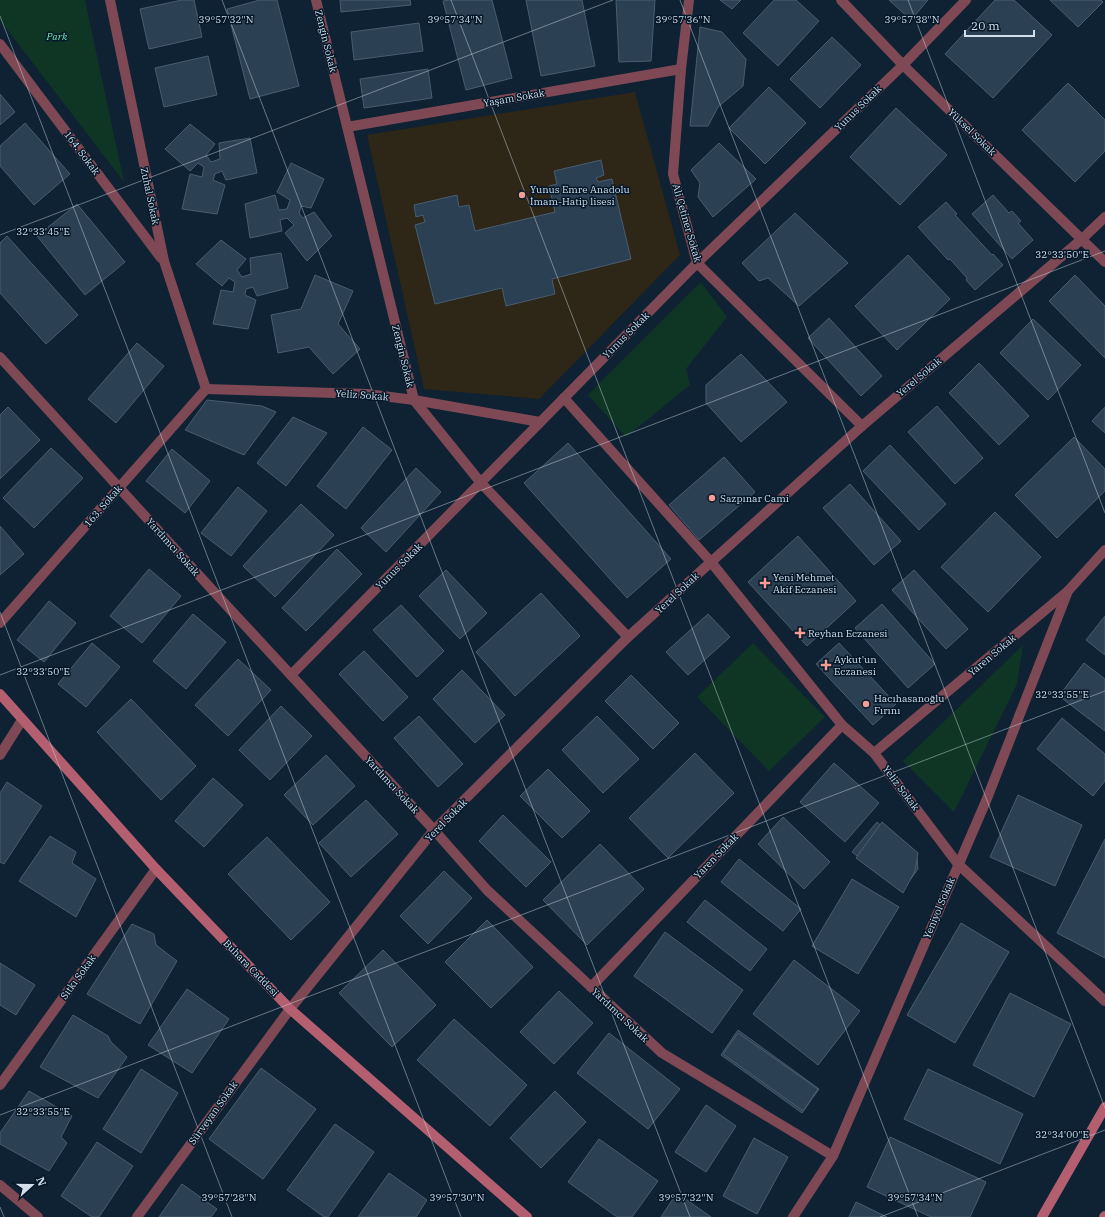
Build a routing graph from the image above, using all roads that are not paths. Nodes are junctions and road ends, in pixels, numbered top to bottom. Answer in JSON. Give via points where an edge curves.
{"nodes":[{"id":1,"x":110,"y":0,"type":"edge"},
{"id":2,"x":316,"y":0,"type":"edge"},
{"id":3,"x":689,"y":0,"type":"edge"},
{"id":4,"x":841,"y":0,"type":"edge"},
{"id":5,"x":966,"y":0,"type":"edge"},
{"id":6,"x":0,"y":44,"type":"edge"},
{"id":7,"x":903,"y":65,"type":"junction"},
{"id":8,"x":681,"y":69,"type":"junction"},
{"id":9,"x":347,"y":127,"type":"junction"},
{"id":10,"x":1105,"y":217,"type":"edge"},
{"id":11,"x":1082,"y":240,"type":"junction"},
{"id":12,"x":164,"y":261,"type":"junction"},
{"id":13,"x":1105,"y":262,"type":"edge"},
{"id":14,"x":697,"y":263,"type":"junction"},
{"id":15,"x":0,"y":357,"type":"edge"},
{"id":16,"x":206,"y":389,"type":"junction"},
{"id":17,"x":564,"y":398,"type":"junction"},
{"id":18,"x":414,"y":400,"type":"junction"},
{"id":19,"x":540,"y":422,"type":"junction"},
{"id":20,"x":862,"y":426,"type":"junction"},
{"id":21,"x":481,"y":483,"type":"junction"},
{"id":22,"x":119,"y":488,"type":"junction"},
{"id":23,"x":1105,"y":550,"type":"edge"},
{"id":24,"x":711,"y":562,"type":"junction"},
{"id":25,"x":1068,"y":591,"type":"junction"},
{"id":26,"x":0,"y":623,"type":"edge"},
{"id":27,"x":628,"y":637,"type":"junction"},
{"id":28,"x":291,"y":675,"type":"junction"},
{"id":29,"x":0,"y":694,"type":"edge"},
{"id":30,"x":22,"y":720,"type":"junction"},
{"id":31,"x":842,"y":725,"type":"junction"},
{"id":32,"x":874,"y":753,"type":"junction"},
{"id":33,"x":0,"y":755,"type":"edge"},
{"id":34,"x":434,"y":830,"type":"junction"},
{"id":35,"x":958,"y":864,"type":"junction"},
{"id":36,"x":156,"y":868,"type":"junction"},
{"id":37,"x":591,"y":987,"type":"junction"},
{"id":38,"x":1105,"y":1001,"type":"edge"},
{"id":39,"x":290,"y":1009,"type":"junction"},
{"id":40,"x":0,"y":1085,"type":"edge"},
{"id":41,"x":1105,"y":1107,"type":"edge"},
{"id":42,"x":833,"y":1156,"type":"junction"},
{"id":43,"x":0,"y":1185,"type":"edge"},
{"id":44,"x":38,"y":1217,"type":"edge"},
{"id":45,"x":137,"y":1217,"type":"edge"},
{"id":46,"x":527,"y":1217,"type":"edge"},
{"id":47,"x":793,"y":1217,"type":"edge"},
{"id":48,"x":1042,"y":1217,"type":"edge"}],
"edges":[{"from":1,"to":12,"type":"street","name":"Zuhal Sokak"},
{"from":2,"to":9,"type":"street","name":"Zengin Sokak"},
{"from":3,"to":8,"type":"street","name":"Ali Çetiner Sokak"},
{"from":4,"to":7,"type":"street","name":"Yüksel Sokak"},
{"from":5,"to":7,"type":"street","name":"Yunus Sokak"},
{"from":6,"to":12,"type":"street","name":"164. Sokak"},
{"from":7,"to":11,"type":"street","name":"Yüksel Sokak"},
{"from":7,"to":14,"type":"street","name":"Yunus Sokak"},
{"from":8,"to":9,"type":"street","name":"Yaşam Sokak"},
{"from":8,"to":14,"type":"street","name":"Ali Çetiner Sokak","via":[[673,174]]},
{"from":9,"to":18,"type":"street","name":"Zengin Sokak"},
{"from":10,"to":11,"type":"street","name":"Yerel Sokak"},
{"from":11,"to":13,"type":"street","name":"Yüksel Sokak"},
{"from":11,"to":20,"type":"street","name":"Yerel Sokak"},
{"from":12,"to":16,"type":"street","name":"Zuhal Sokak"},
{"from":14,"to":17,"type":"street","name":"Yunus Sokak"},
{"from":14,"to":20,"type":"street","name":"Ali Çetiner Sokak"},
{"from":15,"to":22,"type":"street","name":"Yardımcı Sokak"},
{"from":16,"to":18,"type":"street","name":"Yeliz Sokak","via":[[366,394]]},
{"from":16,"to":22,"type":"street","name":"163. Sokak"},
{"from":17,"to":19,"type":"street","name":"Yunus Sokak"},
{"from":17,"to":24,"type":"street","name":"Yeliz Sokak"},
{"from":18,"to":19,"type":"street","name":"Yeliz Sokak"},
{"from":18,"to":21,"type":"street","name":"Zengin Sokak"},
{"from":19,"to":21,"type":"street","name":"Yunus Sokak"},
{"from":20,"to":24,"type":"street","name":"Yerel Sokak"},
{"from":21,"to":27,"type":"street","name":"Zengin Sokak"},
{"from":21,"to":28,"type":"street","name":"Yunus Sokak"},
{"from":22,"to":26,"type":"street","name":"163. Sokak"},
{"from":22,"to":28,"type":"street","name":"Yardımcı Sokak"},
{"from":23,"to":25,"type":"street","name":"Yaren Sokak"},
{"from":24,"to":27,"type":"street","name":"Yerel Sokak"},
{"from":24,"to":31,"type":"street","name":"Yeliz Sokak"},
{"from":25,"to":32,"type":"street","name":"Yaren Sokak"},
{"from":25,"to":35,"type":"street","name":"Yeniyol Sokak","via":[[986,801]]},
{"from":27,"to":34,"type":"street","name":"Yerel Sokak"},
{"from":28,"to":34,"type":"street","name":"Yardımcı Sokak"},
{"from":29,"to":30,"type":"main road","name":"Buhara Caddesi"},
{"from":30,"to":33,"type":"street"},
{"from":30,"to":36,"type":"main road","name":"Buhara Caddesi"},
{"from":31,"to":32,"type":"street","name":"Yeliz Sokak"},
{"from":31,"to":37,"type":"street","name":"Yaren Sokak"},
{"from":32,"to":35,"type":"street","name":"Yeliz Sokak"},
{"from":34,"to":37,"type":"street","name":"Yardımcı Sokak","via":[[487,890]]},
{"from":34,"to":39,"type":"street","name":"Yerel Sokak"},
{"from":35,"to":38,"type":"street","name":"Yeliz Sokak"},
{"from":35,"to":42,"type":"street","name":"Yeniyol Sokak"},
{"from":36,"to":39,"type":"main road","name":"Buhara Caddesi"},
{"from":36,"to":40,"type":"street","name":"Sıtkı Sokak"},
{"from":37,"to":42,"type":"street","name":"Yardımcı Sokak","via":[[662,1053]]},
{"from":39,"to":45,"type":"street","name":"Sürveyan Sokak"},
{"from":39,"to":46,"type":"main road","name":"Buhara Caddesi"},
{"from":41,"to":48,"type":"main road"},
{"from":42,"to":47,"type":"street","name":"Yeniyol Sokak"},
{"from":43,"to":44,"type":"street"}]}
